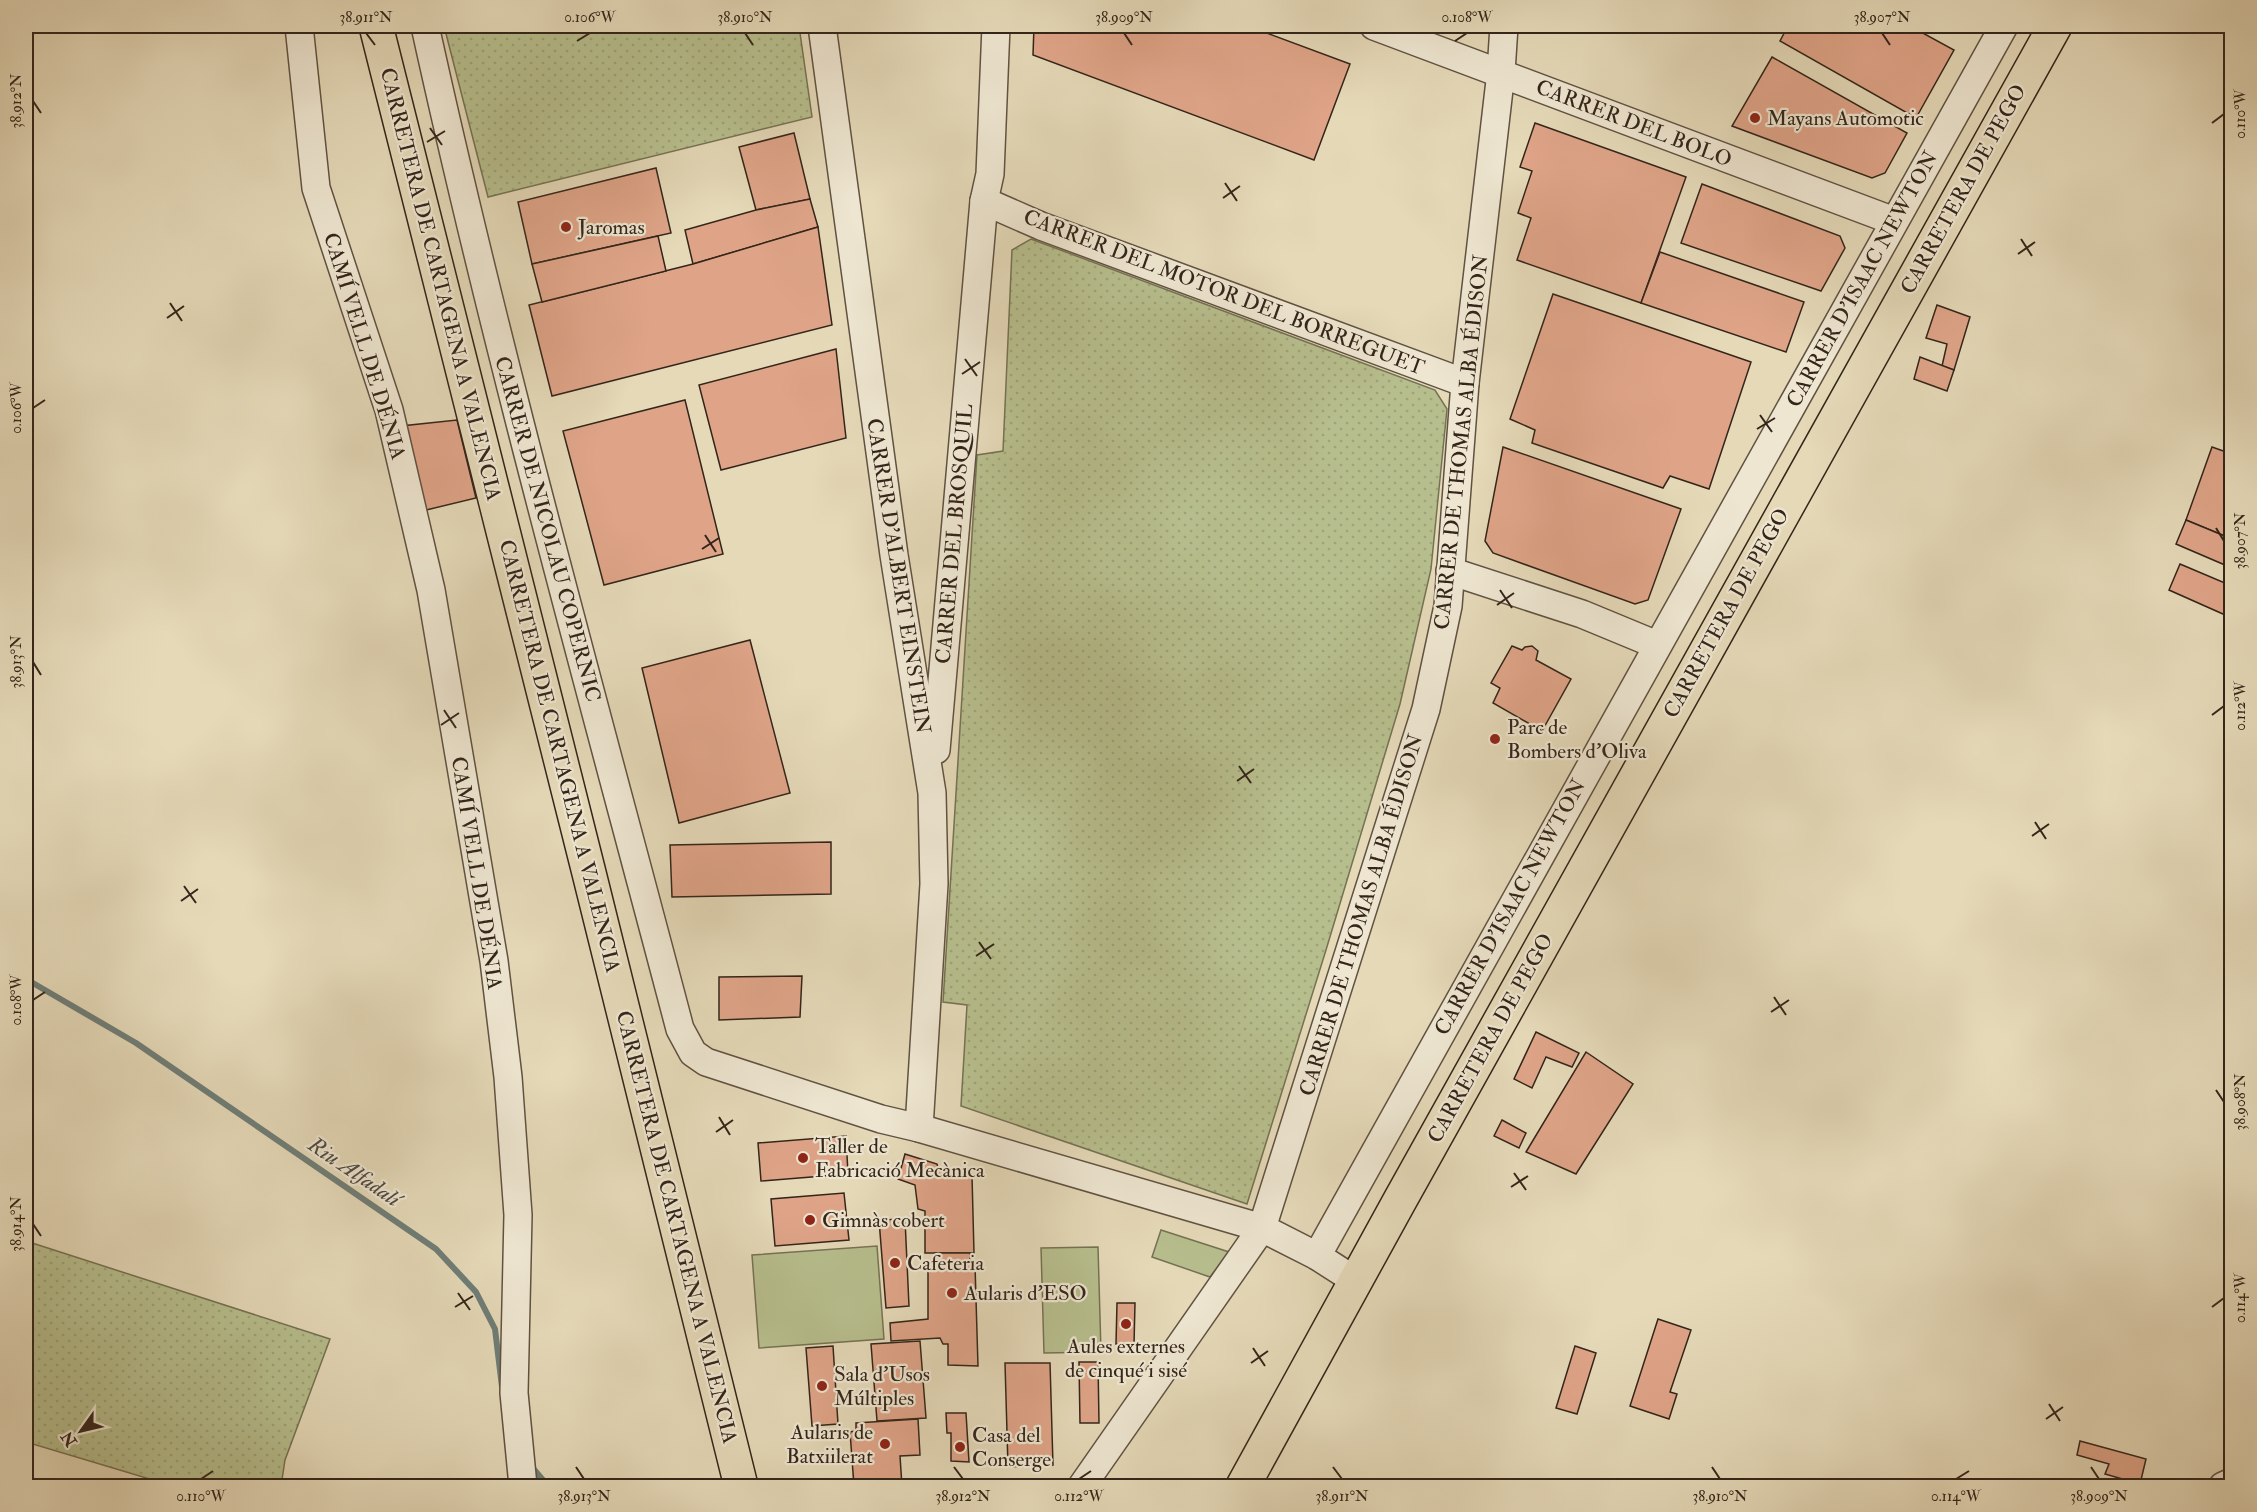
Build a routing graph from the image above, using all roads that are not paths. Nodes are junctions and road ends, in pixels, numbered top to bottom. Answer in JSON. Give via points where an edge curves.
{"nodes":[{"id":1,"x":299,"y":26,"type":"edge"},
{"id":2,"x":376,"y":26,"type":"edge"},
{"id":3,"x":425,"y":26,"type":"edge"},
{"id":4,"x":822,"y":26,"type":"edge"},
{"id":5,"x":996,"y":26,"type":"edge"},
{"id":6,"x":1374,"y":26,"type":"edge"},
{"id":7,"x":1504,"y":26,"type":"edge"},
{"id":8,"x":2004,"y":26,"type":"edge"},
{"id":9,"x":2055,"y":26,"type":"edge"},
{"id":10,"x":1501,"y":72,"type":"junction"},
{"id":11,"x":984,"y":201,"type":"junction"},
{"id":12,"x":1894,"y":221,"type":"junction"},
{"id":13,"x":1465,"y":383,"type":"junction"},
{"id":14,"x":1450,"y":571,"type":"junction"},
{"id":15,"x":1657,"y":645,"type":"junction"},
{"id":16,"x":932,"y":793,"type":"junction"},
{"id":17,"x":919,"y":1128,"type":"junction"},
{"id":18,"x":1262,"y":1228,"type":"junction"},
{"id":19,"x":1317,"y":1256,"type":"junction"},
{"id":20,"x":1356,"y":1281,"type":"junction"},
{"id":21,"x":2232,"y":1482,"type":"edge"},
{"id":22,"x":523,"y":1486,"type":"edge"},
{"id":23,"x":741,"y":1486,"type":"edge"},
{"id":24,"x":1082,"y":1486,"type":"edge"},
{"id":25,"x":1243,"y":1486,"type":"edge"},
{"id":26,"x":2223,"y":1486,"type":"edge"}],
"edges":[{"from":1,"to":22,"type":"street","name":"CAMÍ VELL DE DÉNIA","via":[[316,188],[389,410],[428,578],[494,961],[508,1077],[518,1215],[514,1393]]},
{"from":2,"to":23,"type":"main road","name":"CARRETERA DE CARTAGENA A VALENCIA"},
{"from":3,"to":17,"type":"street","name":"CARRER DE NICOLAU COPERNIC","via":[[527,456],[680,1029],[693,1053],[706,1062]]},
{"from":4,"to":16,"type":"street","name":"CARRER D'ALBERT EINSTEIN","via":[[894,555]]},
{"from":5,"to":11,"type":"street","name":"CARRER DEL BROSQUIL","via":[[990,174]]},
{"from":6,"to":10,"type":"street","name":"CARRER DEL BOLO"},
{"from":7,"to":10,"type":"street","name":"CARRER DE THOMAS ALBA ÉDISON"},
{"from":8,"to":12,"type":"street","name":"CARRER D'ISAAC NEWTON"},
{"from":9,"to":20,"type":"main road","name":"CARRETERA DE PEGO"},
{"from":10,"to":12,"type":"street","name":"CARRER DEL BOLO"},
{"from":10,"to":13,"type":"street","name":"CARRER DE THOMAS ALBA ÉDISON"},
{"from":11,"to":13,"type":"street","name":"CARRER DEL MOTOR DEL BORREGUET","via":[[1041,226]]},
{"from":11,"to":16,"type":"street","name":"CARRER DEL BROSQUIL"},
{"from":12,"to":15,"type":"street","name":"CARRER D'ISAAC NEWTON"},
{"from":13,"to":14,"type":"street","name":"CARRER DE THOMAS ALBA ÉDISON"},
{"from":14,"to":15,"type":"street","via":[[1582,614]]},
{"from":14,"to":18,"type":"street","name":"CARRER DE THOMAS ALBA ÉDISON","via":[[1448,606],[1426,709]]},
{"from":15,"to":19,"type":"street","name":"CARRER D'ISAAC NEWTON"},
{"from":16,"to":17,"type":"street","name":"CARRER D'ALBERT EINSTEIN","via":[[934,884]]},
{"from":17,"to":18,"type":"street","name":"CARRER DE NICOLAU COPERNIC"},
{"from":18,"to":19,"type":"street","name":"CARRER DE NICOLAU COPERNIC"},
{"from":18,"to":24,"type":"street","name":"CARRER DE THOMAS ALBA ÉDISON"},
{"from":19,"to":20,"type":"street","name":"CARRER DE NICOLAU COPERNIC"},
{"from":20,"to":25,"type":"main road","name":"CARRETERA DE PEGO"},
{"from":21,"to":26,"type":"street"}]}
